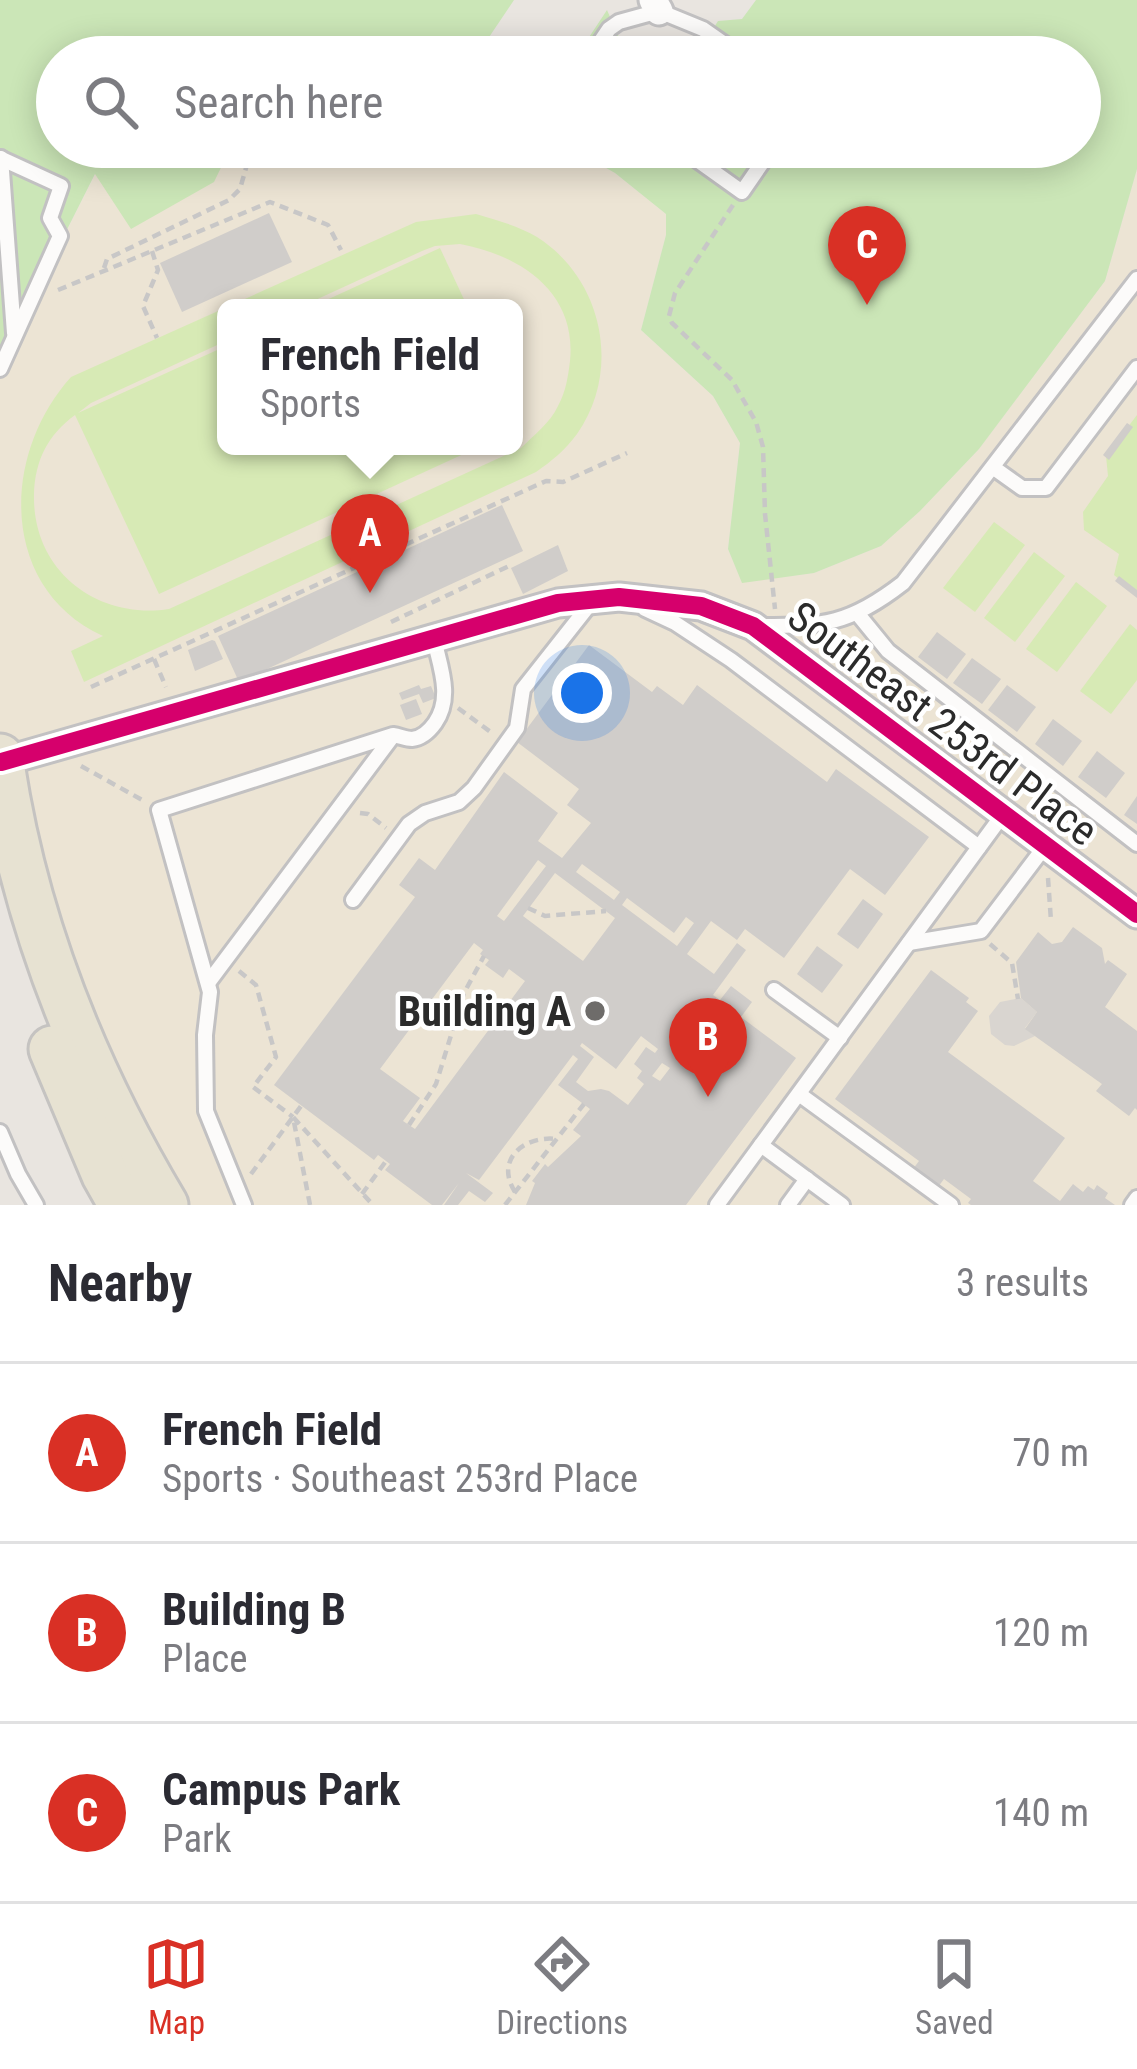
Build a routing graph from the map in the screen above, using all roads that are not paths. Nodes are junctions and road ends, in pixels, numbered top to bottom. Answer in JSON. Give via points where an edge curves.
{"nodes":[{"id":1,"x":656,"y":6,"type":"edge"},
{"id":2,"x":605,"y":36,"type":"edge"},
{"id":3,"x":713,"y":36,"type":"edge"},
{"id":4,"x":1,"y":158,"type":"edge"},
{"id":5,"x":708,"y":168,"type":"edge"},
{"id":6,"x":759,"y":168,"type":"edge"},
{"id":7,"x":1137,"y":278,"type":"edge"},
{"id":8,"x":14,"y":337,"type":"junction"},
{"id":9,"x":1137,"y":368,"type":"edge"},
{"id":10,"x":0,"y":369,"type":"edge"},
{"id":11,"x":994,"y":468,"type":"junction"},
{"id":12,"x":606,"y":598,"type":"junction"},
{"id":13,"x":857,"y":613,"type":"junction"},
{"id":14,"x":765,"y":626,"type":"junction"},
{"id":15,"x":434,"y":639,"type":"junction"},
{"id":16,"x":393,"y":735,"type":"junction"},
{"id":17,"x":0,"y":760,"type":"edge"},
{"id":18,"x":1004,"y":813,"type":"junction"},
{"id":19,"x":1137,"y":844,"type":"edge"},
{"id":20,"x":1046,"y":845,"type":"junction"},
{"id":21,"x":979,"y":847,"type":"junction"},
{"id":22,"x":0,"y":880,"type":"edge"},
{"id":23,"x":353,"y":901,"type":"dead end"},
{"id":24,"x":1137,"y":914,"type":"edge"},
{"id":25,"x":909,"y":943,"type":"junction"},
{"id":26,"x":208,"y":983,"type":"junction"},
{"id":27,"x":774,"y":990,"type":"dead end"},
{"id":28,"x":840,"y":1038,"type":"junction"},
{"id":29,"x":799,"y":1094,"type":"junction"},
{"id":30,"x":0,"y":1132,"type":"edge"},
{"id":31,"x":761,"y":1145,"type":"junction"},
{"id":32,"x":807,"y":1179,"type":"junction"},
{"id":33,"x":241,"y":1198,"type":"edge"},
{"id":34,"x":36,"y":1205,"type":"edge"},
{"id":35,"x":122,"y":1205,"type":"edge"},
{"id":36,"x":165,"y":1205,"type":"edge"},
{"id":37,"x":717,"y":1205,"type":"edge"},
{"id":38,"x":788,"y":1205,"type":"edge"},
{"id":39,"x":842,"y":1205,"type":"edge"},
{"id":40,"x":951,"y":1205,"type":"edge"}],
"edges":[{"from":1,"to":2,"type":"lane"},
{"from":1,"to":3,"type":"lane"},
{"from":4,"to":8,"type":"lane"},
{"from":4,"to":8,"type":"lane","via":[[61,186],[50,218],[60,236]]},
{"from":5,"to":6,"type":"lane","via":[[742,192]]},
{"from":7,"to":11,"type":"lane"},
{"from":8,"to":10,"type":"lane"},
{"from":9,"to":11,"type":"lane","via":[[1046,488],[1022,488]]},
{"from":11,"to":13,"type":"lane","via":[[902,584]]},
{"from":12,"to":14,"type":"street","name":"Southeast 253rd Place","via":[[701,606]]},
{"from":12,"to":15,"type":"street","name":"Southeast 253rd Place","via":[[558,603]]},
{"from":12,"to":21,"type":"lane","via":[[675,623],[731,660]]},
{"from":12,"to":23,"type":"lane","via":[[523,689],[517,728],[474,788],[409,824]]},
{"from":13,"to":14,"type":"lane","via":[[817,626]]},
{"from":13,"to":19,"type":"lane","via":[[888,651]]},
{"from":14,"to":18,"type":"street","name":"Southeast 253rd Place"},
{"from":15,"to":16,"type":"lane","via":[[446,689],[440,717],[415,739]]},
{"from":15,"to":17,"type":"street","name":"Southeast 253rd Place"},
{"from":16,"to":26,"type":"lane"},
{"from":16,"to":26,"type":"lane","via":[[159,810]]},
{"from":17,"to":36,"type":"main road","via":[[37,920],[77,1035]]},
{"from":18,"to":20,"type":"street","name":"Southeast 253rd Place"},
{"from":18,"to":21,"type":"lane"},
{"from":20,"to":24,"type":"street","name":"Southeast 253rd Place"},
{"from":20,"to":25,"type":"lane","via":[[981,931]]},
{"from":21,"to":25,"type":"lane"},
{"from":22,"to":35,"type":"main road","via":[[53,1053]]},
{"from":25,"to":28,"type":"lane"},
{"from":26,"to":33,"type":"lane","via":[[206,1112]]},
{"from":27,"to":28,"type":"lane"},
{"from":28,"to":29,"type":"lane"},
{"from":29,"to":31,"type":"lane"},
{"from":29,"to":40,"type":"lane"},
{"from":30,"to":34,"type":"lane"},
{"from":31,"to":32,"type":"lane"},
{"from":31,"to":37,"type":"lane"},
{"from":32,"to":38,"type":"lane"},
{"from":32,"to":39,"type":"lane"}]}
